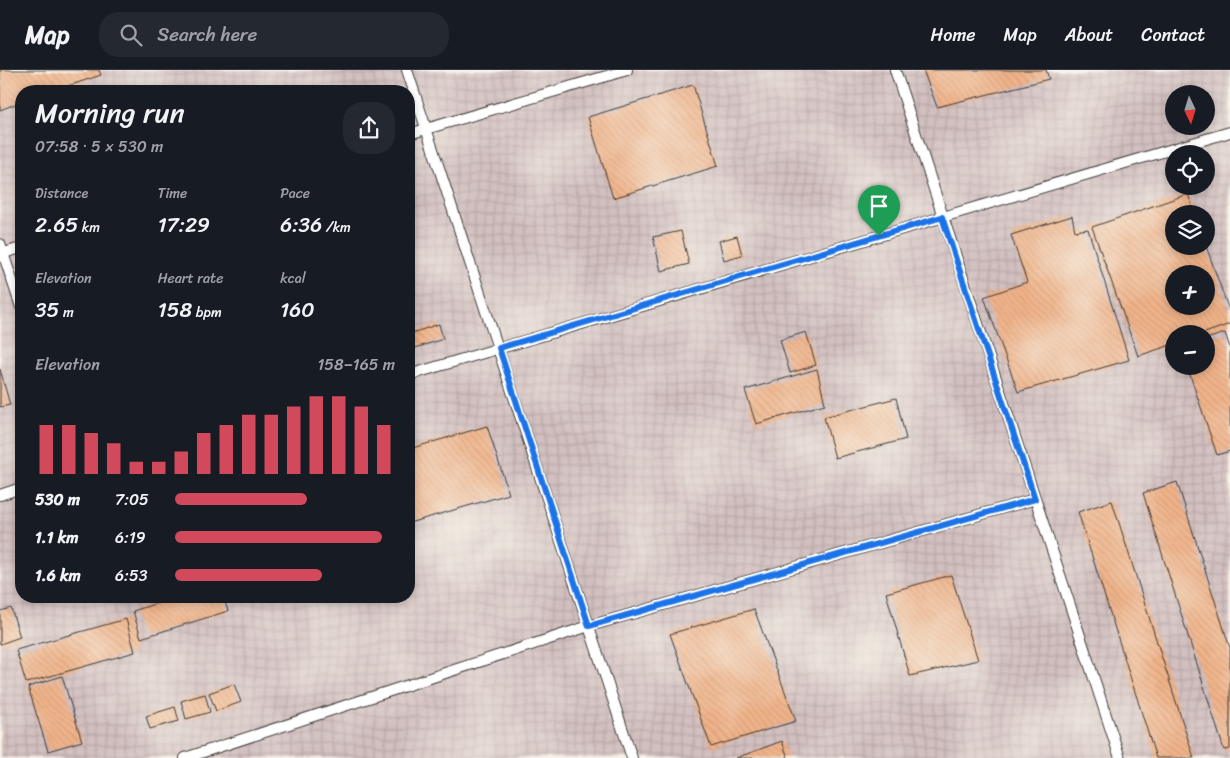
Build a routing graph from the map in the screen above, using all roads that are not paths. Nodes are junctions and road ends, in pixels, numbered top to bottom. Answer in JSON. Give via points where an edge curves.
{"nodes":[{"id":1,"x":407,"y":70,"type":"edge"},
{"id":2,"x":628,"y":70,"type":"edge"},
{"id":3,"x":895,"y":70,"type":"edge"},
{"id":4,"x":412,"y":85,"type":"edge"},
{"id":5,"x":415,"y":95,"type":"edge"},
{"id":6,"x":426,"y":129,"type":"junction"},
{"id":7,"x":415,"y":132,"type":"edge"},
{"id":8,"x":1230,"y":132,"type":"edge"},
{"id":9,"x":942,"y":217,"type":"junction"},
{"id":10,"x":2,"y":248,"type":"edge"},
{"id":11,"x":15,"y":248,"type":"edge"},
{"id":12,"x":15,"y":288,"type":"edge"},
{"id":13,"x":499,"y":348,"type":"junction"},
{"id":14,"x":415,"y":373,"type":"edge"},
{"id":15,"x":15,"y":490,"type":"edge"},
{"id":16,"x":0,"y":495,"type":"edge"},
{"id":17,"x":1035,"y":499,"type":"junction"},
{"id":18,"x":589,"y":626,"type":"junction"},
{"id":19,"x":185,"y":758,"type":"edge"},
{"id":20,"x":632,"y":758,"type":"edge"},
{"id":21,"x":1120,"y":758,"type":"edge"}],
"edges":[{"from":1,"to":4,"type":"lane"},
{"from":2,"to":6,"type":"lane"},
{"from":3,"to":9,"type":"lane"},
{"from":5,"to":6,"type":"lane"},
{"from":6,"to":7,"type":"lane"},
{"from":6,"to":13,"type":"lane"},
{"from":8,"to":9,"type":"lane"},
{"from":9,"to":13,"type":"lane"},
{"from":9,"to":17,"type":"lane"},
{"from":10,"to":11,"type":"lane"},
{"from":10,"to":12,"type":"lane"},
{"from":13,"to":14,"type":"lane"},
{"from":13,"to":18,"type":"lane"},
{"from":15,"to":16,"type":"lane"},
{"from":17,"to":18,"type":"lane"},
{"from":17,"to":21,"type":"lane"},
{"from":18,"to":19,"type":"lane"},
{"from":18,"to":20,"type":"lane"}]}
